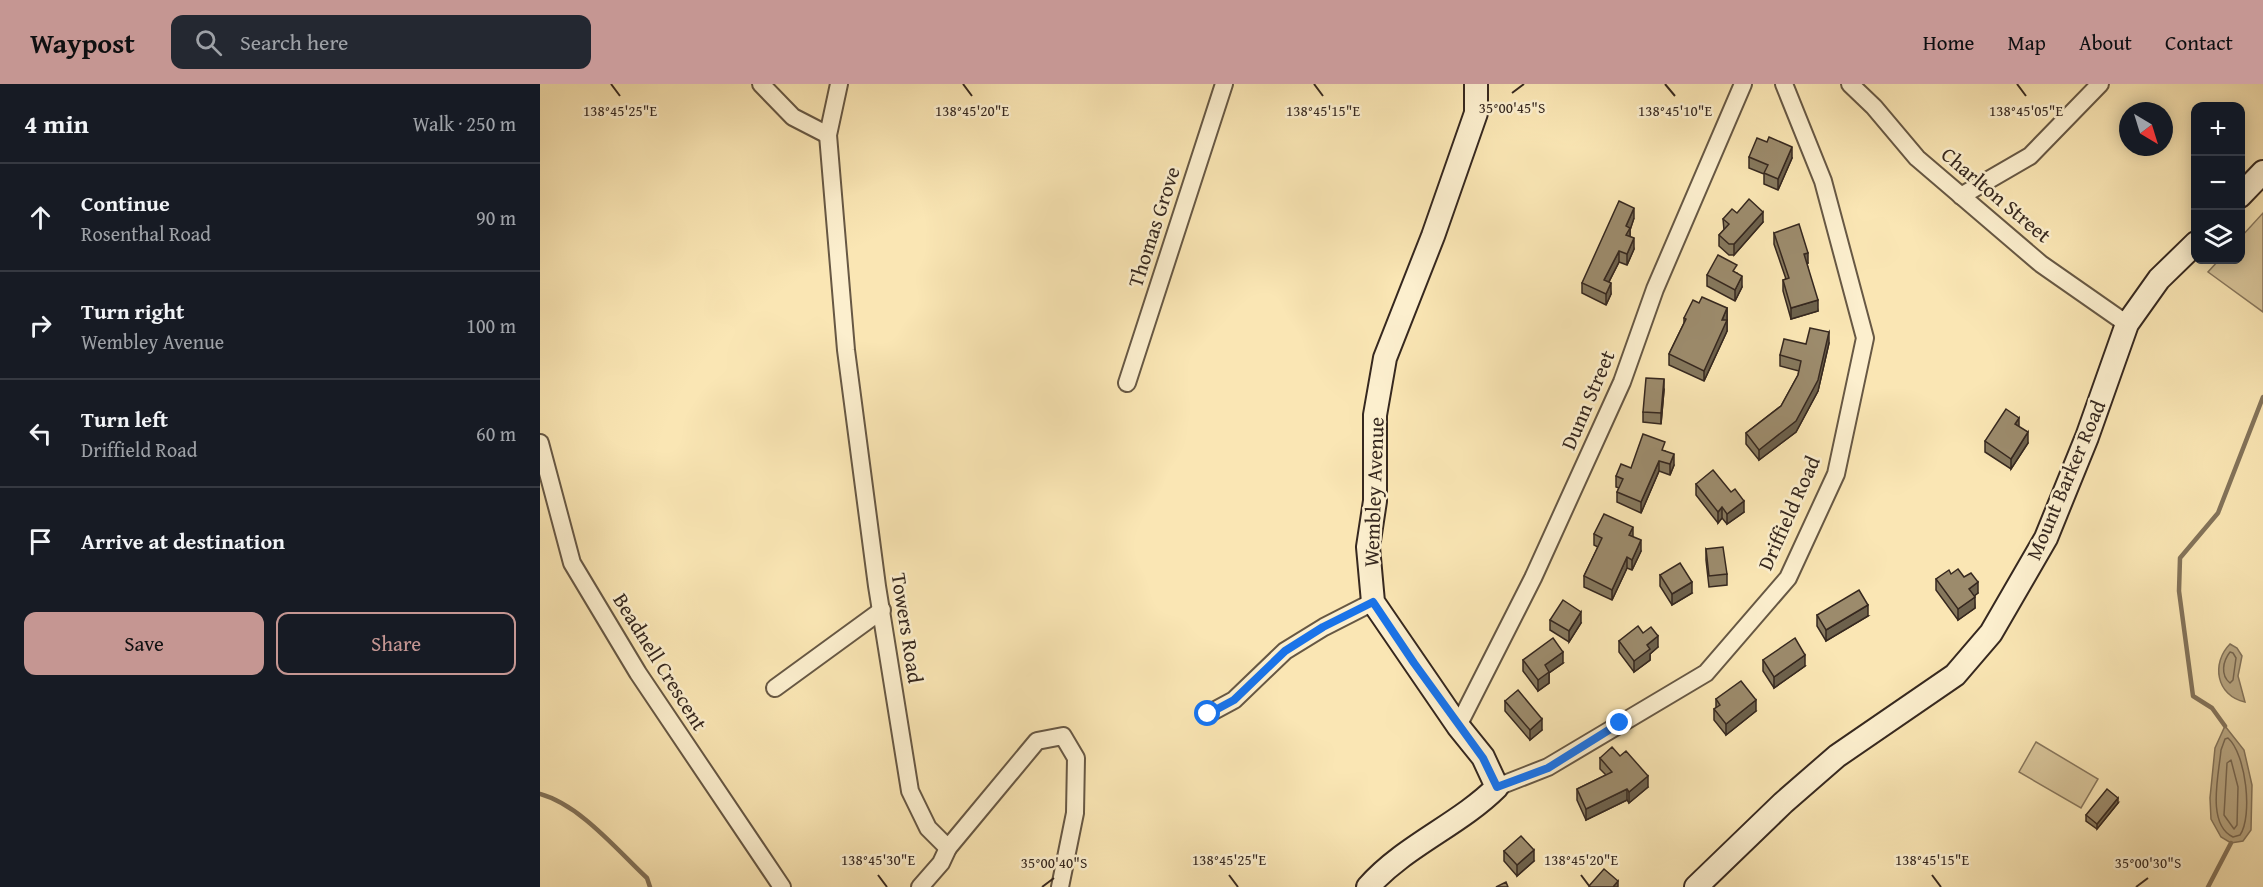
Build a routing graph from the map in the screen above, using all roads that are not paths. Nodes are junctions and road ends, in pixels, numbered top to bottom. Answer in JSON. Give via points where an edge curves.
{"nodes":[{"id":1,"x":761,"y":84,"type":"edge"},
{"id":2,"x":839,"y":84,"type":"edge"},
{"id":3,"x":1224,"y":84,"type":"edge"},
{"id":4,"x":1476,"y":84,"type":"edge"},
{"id":5,"x":1743,"y":84,"type":"edge"},
{"id":6,"x":1784,"y":84,"type":"edge"},
{"id":7,"x":1850,"y":84,"type":"edge"},
{"id":8,"x":2100,"y":84,"type":"edge"},
{"id":9,"x":828,"y":135,"type":"junction"},
{"id":10,"x":2263,"y":172,"type":"edge"},
{"id":11,"x":2245,"y":192,"type":"edge"},
{"id":12,"x":1961,"y":196,"type":"junction"},
{"id":13,"x":2191,"y":248,"type":"edge"},
{"id":14,"x":2127,"y":324,"type":"junction"},
{"id":15,"x":1127,"y":383,"type":"dead end"},
{"id":16,"x":540,"y":443,"type":"edge"},
{"id":17,"x":1373,"y":602,"type":"junction"},
{"id":18,"x":882,"y":610,"type":"junction"},
{"id":19,"x":775,"y":688,"type":"dead end"},
{"id":20,"x":1208,"y":714,"type":"dead end"},
{"id":21,"x":1458,"y":726,"type":"junction"},
{"id":22,"x":1497,"y":787,"type":"junction"},
{"id":23,"x":948,"y":848,"type":"junction"},
{"id":24,"x":782,"y":887,"type":"edge"},
{"id":25,"x":920,"y":887,"type":"edge"},
{"id":26,"x":1060,"y":887,"type":"edge"},
{"id":27,"x":1368,"y":887,"type":"edge"},
{"id":28,"x":1696,"y":887,"type":"edge"}],
"edges":[{"from":1,"to":9,"type":"street","via":[[793,117]]},
{"from":2,"to":9,"type":"street","name":"Towers Road"},
{"from":3,"to":15,"type":"street","name":"Thomas Grove"},
{"from":4,"to":17,"type":"street","name":"Wembley Avenue","via":[[1476,113],[1385,358],[1375,415],[1375,501],[1368,547]]},
{"from":5,"to":21,"type":"street","name":"Dunn Street","via":[[1655,289],[1623,382],[1533,578]]},
{"from":6,"to":22,"type":"street","name":"Driffield Road","via":[[1823,181],[1865,338],[1836,474],[1788,578],[1706,673],[1548,768]]},
{"from":7,"to":12,"type":"street","name":"Charlton Street","via":[[1917,158]]},
{"from":8,"to":12,"type":"street","via":[[2030,156]]},
{"from":9,"to":18,"type":"street","name":"Towers Road","via":[[846,350]]},
{"from":10,"to":11,"type":"street"},
{"from":12,"to":14,"type":"street","name":"Charlton Street","via":[[2041,264]]},
{"from":13,"to":14,"type":"street","name":"Mount Barker Road","via":[[2159,279]]},
{"from":14,"to":28,"type":"street","name":"Mount Barker Road","via":[[2046,538],[1991,633],[1954,675],[1837,756]]},
{"from":16,"to":24,"type":"street","name":"Beadnell Crescent","via":[[572,563],[645,682]]},
{"from":17,"to":20,"type":"street","via":[[1285,651],[1234,700]]},
{"from":17,"to":21,"type":"street","name":"Wembley Avenue"},
{"from":18,"to":19,"type":"street"},
{"from":18,"to":23,"type":"street","name":"Towers Road","via":[[910,791],[928,828]]},
{"from":21,"to":22,"type":"street","name":"Wembley Avenue","via":[[1483,758]]},
{"from":22,"to":27,"type":"street"},
{"from":23,"to":25,"type":"street"},
{"from":23,"to":26,"type":"street","via":[[1037,741],[1063,736],[1076,758],[1075,813]]}]}
